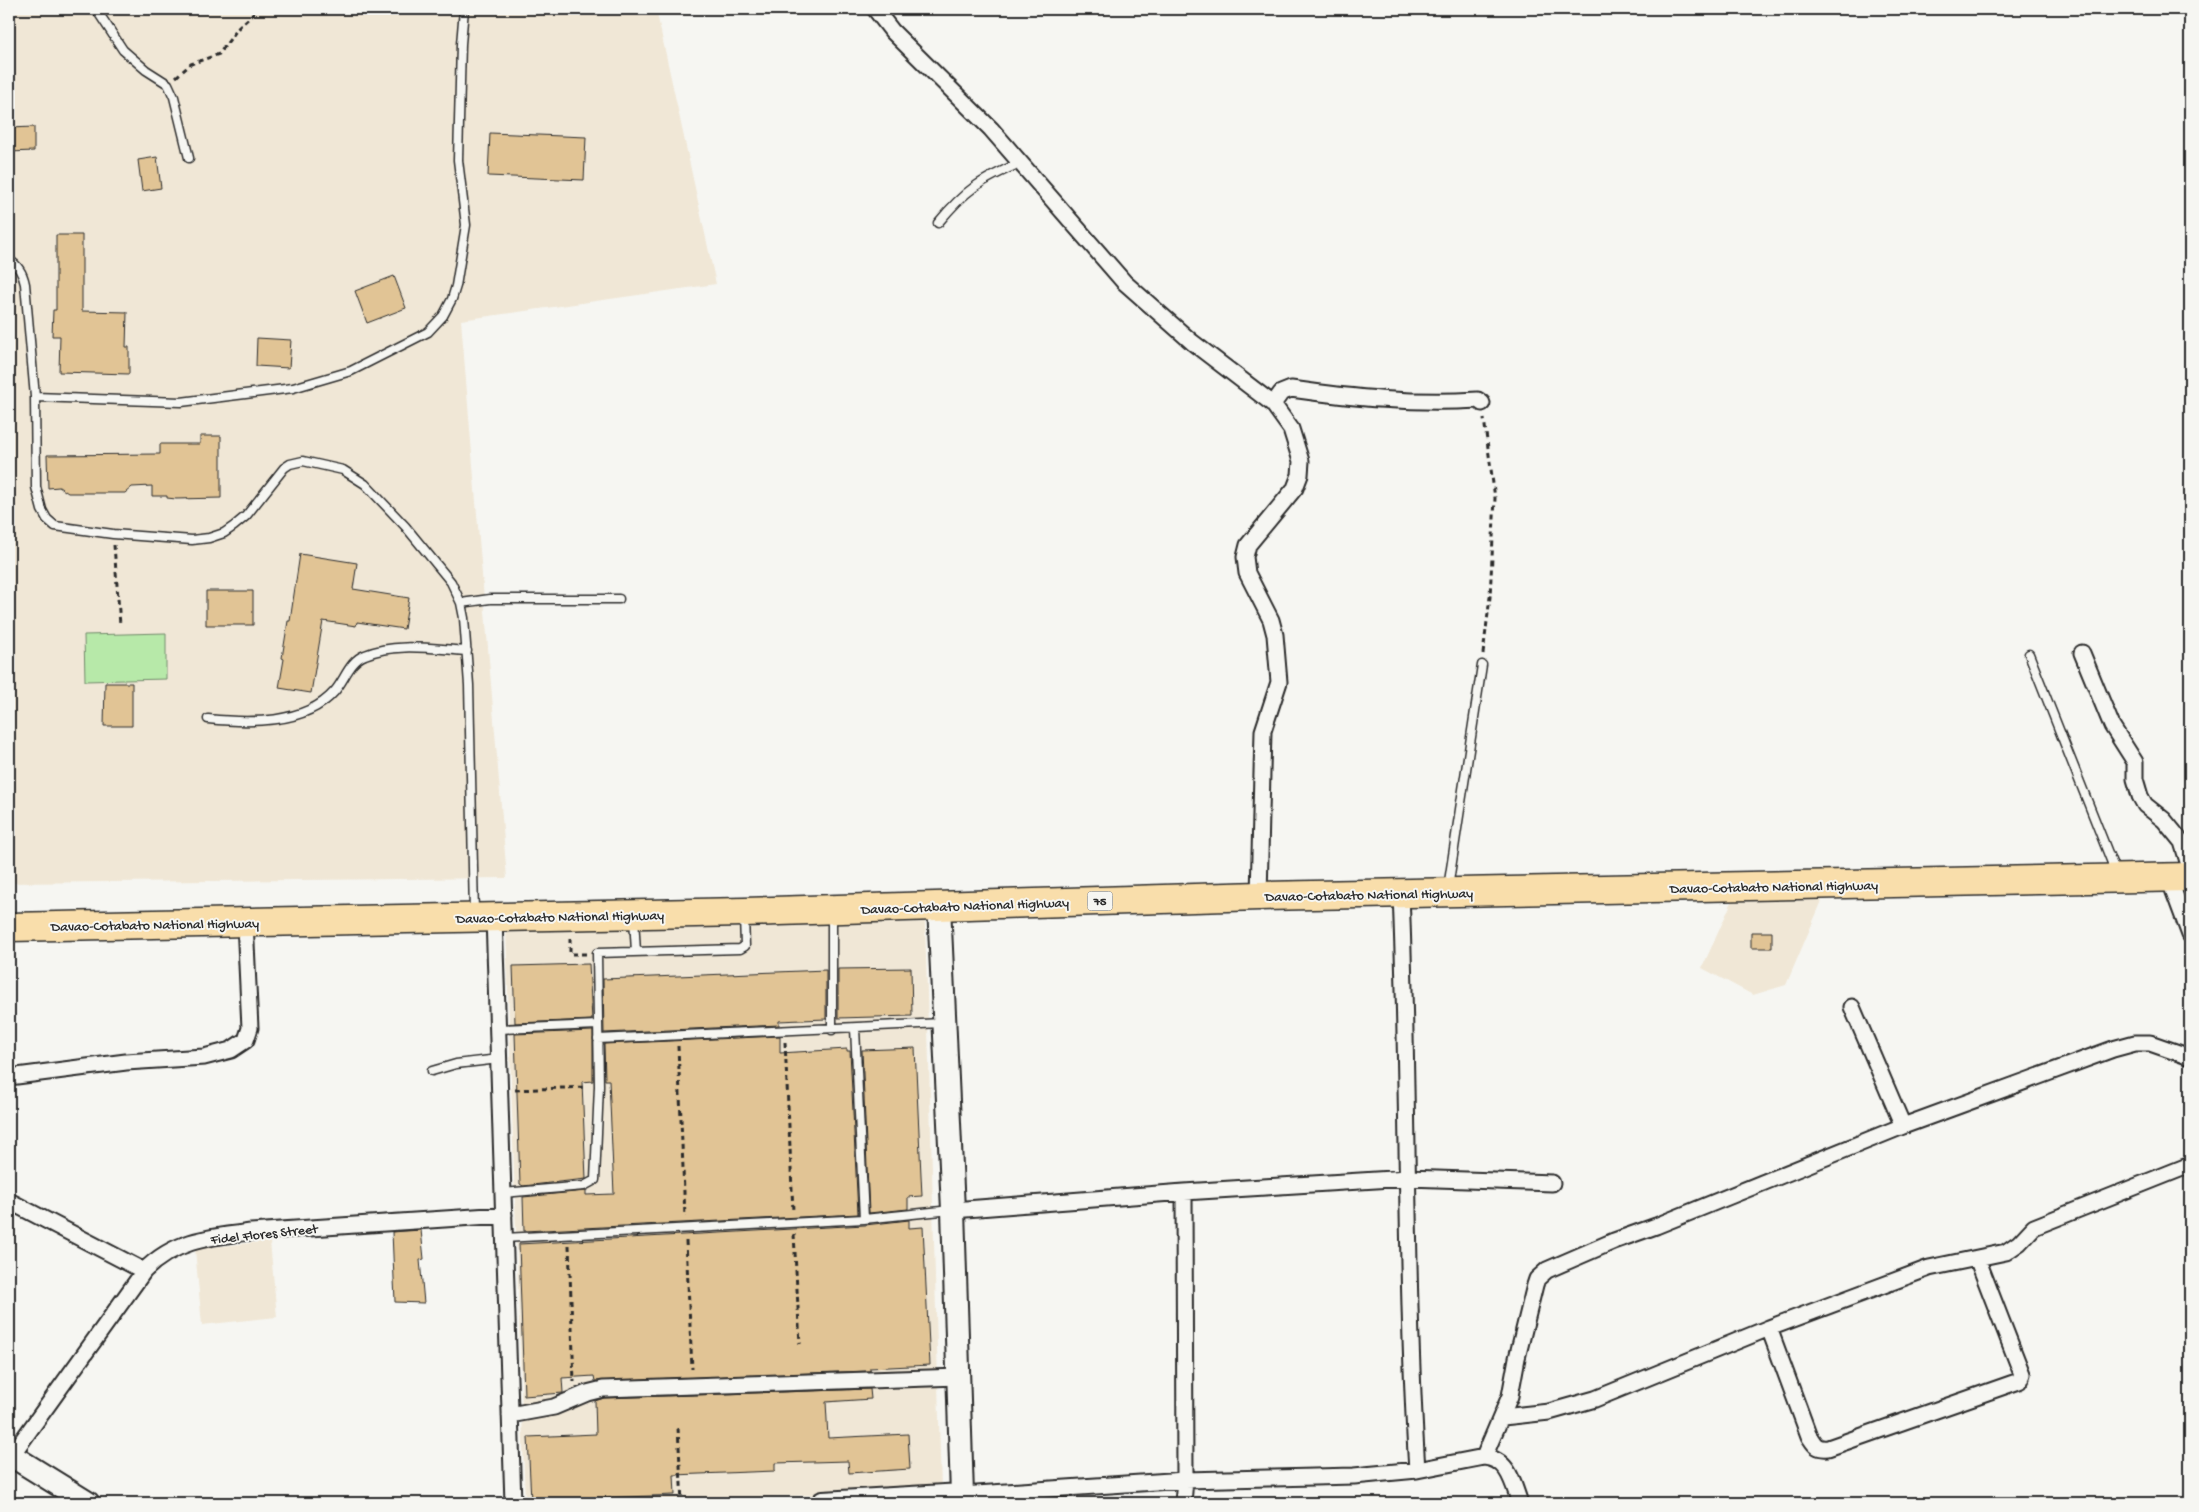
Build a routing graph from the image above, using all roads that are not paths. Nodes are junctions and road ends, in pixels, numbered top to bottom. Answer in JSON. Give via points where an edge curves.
{"nodes":[{"id":1,"x":96,"y":9,"type":"edge"},
{"id":2,"x":464,"y":9,"type":"edge"},
{"id":3,"x":876,"y":9,"type":"edge"},
{"id":4,"x":189,"y":158,"type":"dead end"},
{"id":5,"x":1020,"y":163,"type":"junction"},
{"id":6,"x":938,"y":223,"type":"dead end"},
{"id":7,"x":9,"y":260,"type":"edge"},
{"id":8,"x":35,"y":397,"type":"junction"},
{"id":9,"x":1482,"y":403,"type":"road end"},
{"id":10,"x":1273,"y":404,"type":"junction"},
{"id":11,"x":619,"y":599,"type":"dead end"},
{"id":12,"x":461,"y":603,"type":"junction"},
{"id":13,"x":467,"y":651,"type":"junction"},
{"id":14,"x":2082,"y":653,"type":"dead end"},
{"id":15,"x":2029,"y":654,"type":"dead end"},
{"id":16,"x":1482,"y":665,"type":"road end"},
{"id":17,"x":208,"y":719,"type":"dead end"},
{"id":18,"x":2183,"y":873,"type":"edge"},
{"id":19,"x":2118,"y":879,"type":"junction"},
{"id":20,"x":1447,"y":893,"type":"junction"},
{"id":21,"x":1401,"y":894,"type":"junction"},
{"id":22,"x":1259,"y":896,"type":"junction"},
{"id":23,"x":939,"y":906,"type":"junction"},
{"id":24,"x":832,"y":910,"type":"junction"},
{"id":25,"x":744,"y":912,"type":"junction"},
{"id":26,"x":633,"y":914,"type":"junction"},
{"id":27,"x":484,"y":918,"type":"junction"},
{"id":28,"x":244,"y":922,"type":"junction"},
{"id":29,"x":9,"y":926,"type":"edge"},
{"id":30,"x":2190,"y":935,"type":"edge"},
{"id":31,"x":636,"y":952,"type":"junction"},
{"id":32,"x":1852,"y":1007,"type":"dead end"},
{"id":33,"x":944,"y":1023,"type":"junction"},
{"id":34,"x":598,"y":1025,"type":"junction"},
{"id":35,"x":855,"y":1028,"type":"junction"},
{"id":36,"x":498,"y":1029,"type":"junction"},
{"id":37,"x":832,"y":1030,"type":"junction"},
{"id":38,"x":598,"y":1039,"type":"junction"},
{"id":39,"x":2190,"y":1057,"type":"edge"},
{"id":40,"x":499,"y":1058,"type":"junction"},
{"id":41,"x":432,"y":1071,"type":"dead end"},
{"id":42,"x":9,"y":1078,"type":"edge"},
{"id":43,"x":1903,"y":1126,"type":"junction"},
{"id":44,"x":2190,"y":1165,"type":"edge"},
{"id":45,"x":1408,"y":1178,"type":"junction"},
{"id":46,"x":1552,"y":1183,"type":"dead end"},
{"id":47,"x":1184,"y":1192,"type":"junction"},
{"id":48,"x":503,"y":1193,"type":"junction"},
{"id":49,"x":9,"y":1201,"type":"edge"},
{"id":50,"x":953,"y":1210,"type":"junction"},
{"id":51,"x":504,"y":1215,"type":"junction"},
{"id":52,"x":864,"y":1219,"type":"junction"},
{"id":53,"x":504,"y":1238,"type":"junction"},
{"id":54,"x":1977,"y":1258,"type":"junction"},
{"id":55,"x":144,"y":1271,"type":"junction"},
{"id":56,"x":1769,"y":1328,"type":"junction"},
{"id":57,"x":958,"y":1377,"type":"junction"},
{"id":58,"x":510,"y":1416,"type":"junction"},
{"id":59,"x":1503,"y":1417,"type":"junction"},
{"id":60,"x":9,"y":1456,"type":"edge"},
{"id":61,"x":1484,"y":1457,"type":"junction"},
{"id":62,"x":1417,"y":1470,"type":"junction"},
{"id":63,"x":1185,"y":1480,"type":"junction"},
{"id":64,"x":962,"y":1499,"type":"edge"},
{"id":65,"x":88,"y":1503,"type":"edge"},
{"id":66,"x":513,"y":1503,"type":"edge"},
{"id":67,"x":823,"y":1503,"type":"edge"},
{"id":68,"x":1183,"y":1503,"type":"edge"},
{"id":69,"x":1520,"y":1503,"type":"edge"}],
"edges":[{"from":1,"to":4,"type":"lane","via":[[123,50],[168,84]]},
{"from":2,"to":8,"type":"lane","via":[[458,160],[466,232],[452,299],[443,316],[428,332],[351,371],[294,388],[181,402]]},
{"from":3,"to":5,"type":"street","via":[[892,32],[991,129]]},
{"from":5,"to":6,"type":"lane","via":[[973,186]]},
{"from":5,"to":10,"type":"street","via":[[1136,294]]},
{"from":7,"to":8,"type":"lane","via":[[24,276]]},
{"from":8,"to":12,"type":"lane","via":[[36,487],[42,510],[55,526],[113,534],[192,540],[210,538],[224,533],[246,516],[284,468],[297,462],[312,461],[343,470],[365,484],[405,526],[450,582]]},
{"from":9,"to":10,"type":"street","via":[[1478,400],[1439,403],[1374,400],[1291,389],[1281,393]]},
{"from":10,"to":22,"type":"street","via":[[1291,429],[1301,462],[1295,488],[1248,545],[1245,557],[1248,573],[1271,620],[1279,682],[1262,731]]},
{"from":11,"to":12,"type":"lane","via":[[490,599]]},
{"from":12,"to":13,"type":"lane"},
{"from":13,"to":17,"type":"lane","via":[[402,648],[372,652],[356,660],[327,700],[310,709],[270,721]]},
{"from":13,"to":27,"type":"lane"},
{"from":14,"to":18,"type":"street","via":[[2112,726],[2135,762],[2135,780],[2140,796],[2182,842]]},
{"from":15,"to":19,"type":"lane"},
{"from":16,"to":20,"type":"lane"},
{"from":18,"to":19,"type":"highway","name":"Davao-Cotabato National Highway","number":"75"},
{"from":18,"to":30,"type":"street"},
{"from":19,"to":20,"type":"highway","name":"Davao-Cotabato National Highway","number":"75"},
{"from":20,"to":21,"type":"highway","name":"Davao-Cotabato National Highway","number":"75"},
{"from":21,"to":22,"type":"highway","name":"Davao-Cotabato National Highway","number":"75"},
{"from":21,"to":45,"type":"street"},
{"from":22,"to":23,"type":"highway","name":"Davao-Cotabato National Highway","number":"75"},
{"from":23,"to":24,"type":"highway","name":"Davao-Cotabato National Highway","number":"75"},
{"from":23,"to":33,"type":"street"},
{"from":24,"to":25,"type":"highway","name":"Davao-Cotabato National Highway","number":"75"},
{"from":24,"to":37,"type":"lane"},
{"from":25,"to":26,"type":"highway","name":"Davao-Cotabato National Highway","number":"75"},
{"from":25,"to":31,"type":"lane","via":[[745,946],[740,949]]},
{"from":26,"to":27,"type":"highway","name":"Davao-Cotabato National Highway","number":"75"},
{"from":26,"to":31,"type":"lane"},
{"from":27,"to":28,"type":"highway","name":"Davao-Cotabato National Highway","number":"75"},
{"from":27,"to":36,"type":"street"},
{"from":28,"to":29,"type":"highway","name":"Davao-Cotabato National Highway","number":"75"},
{"from":28,"to":42,"type":"street","via":[[250,1028],[246,1040],[231,1050],[204,1056],[126,1062]]},
{"from":31,"to":34,"type":"lane","via":[[597,953]]},
{"from":32,"to":43,"type":"street"},
{"from":33,"to":35,"type":"lane"},
{"from":33,"to":50,"type":"street"},
{"from":34,"to":36,"type":"lane"},
{"from":34,"to":38,"type":"lane"},
{"from":35,"to":37,"type":"lane"},
{"from":35,"to":52,"type":"lane"},
{"from":36,"to":40,"type":"street"},
{"from":37,"to":38,"type":"lane"},
{"from":38,"to":48,"type":"lane","via":[[595,1180],[584,1186]]},
{"from":39,"to":43,"type":"street","via":[[2150,1043],[2135,1042]]},
{"from":40,"to":41,"type":"lane"},
{"from":40,"to":48,"type":"street"},
{"from":43,"to":59,"type":"street","via":[[1547,1270],[1535,1285]]},
{"from":44,"to":54,"type":"street","via":[[2034,1227],[2006,1252]]},
{"from":45,"to":46,"type":"street"},
{"from":45,"to":47,"type":"street"},
{"from":45,"to":62,"type":"street","via":[[1409,1307]]},
{"from":47,"to":50,"type":"street"},
{"from":47,"to":63,"type":"street"},
{"from":48,"to":51,"type":"street"},
{"from":49,"to":55,"type":"street"},
{"from":50,"to":52,"type":"lane"},
{"from":50,"to":57,"type":"street"},
{"from":51,"to":53,"type":"street"},
{"from":51,"to":55,"type":"street","name":"Fidel Flores Street","via":[[218,1236],[168,1251]]},
{"from":52,"to":53,"type":"lane"},
{"from":53,"to":58,"type":"street"},
{"from":54,"to":56,"type":"street","via":[[1929,1268]]},
{"from":54,"to":56,"type":"street","via":[[2022,1374],[2019,1381],[1828,1448],[1816,1447],[1809,1436]]},
{"from":55,"to":60,"type":"street","name":"Fidel Flores Street"},
{"from":56,"to":59,"type":"street","via":[[1595,1400],[1549,1412]]},
{"from":57,"to":58,"type":"street","via":[[603,1389],[554,1407]]},
{"from":57,"to":64,"type":"street"},
{"from":58,"to":66,"type":"street"},
{"from":59,"to":61,"type":"street"},
{"from":60,"to":65,"type":"street"},
{"from":61,"to":62,"type":"street"},
{"from":61,"to":69,"type":"street","via":[[1494,1458],[1505,1466]]},
{"from":62,"to":63,"type":"street","via":[[1354,1476]]},
{"from":63,"to":64,"type":"street"},
{"from":63,"to":68,"type":"street"},
{"from":64,"to":67,"type":"street"}]}
